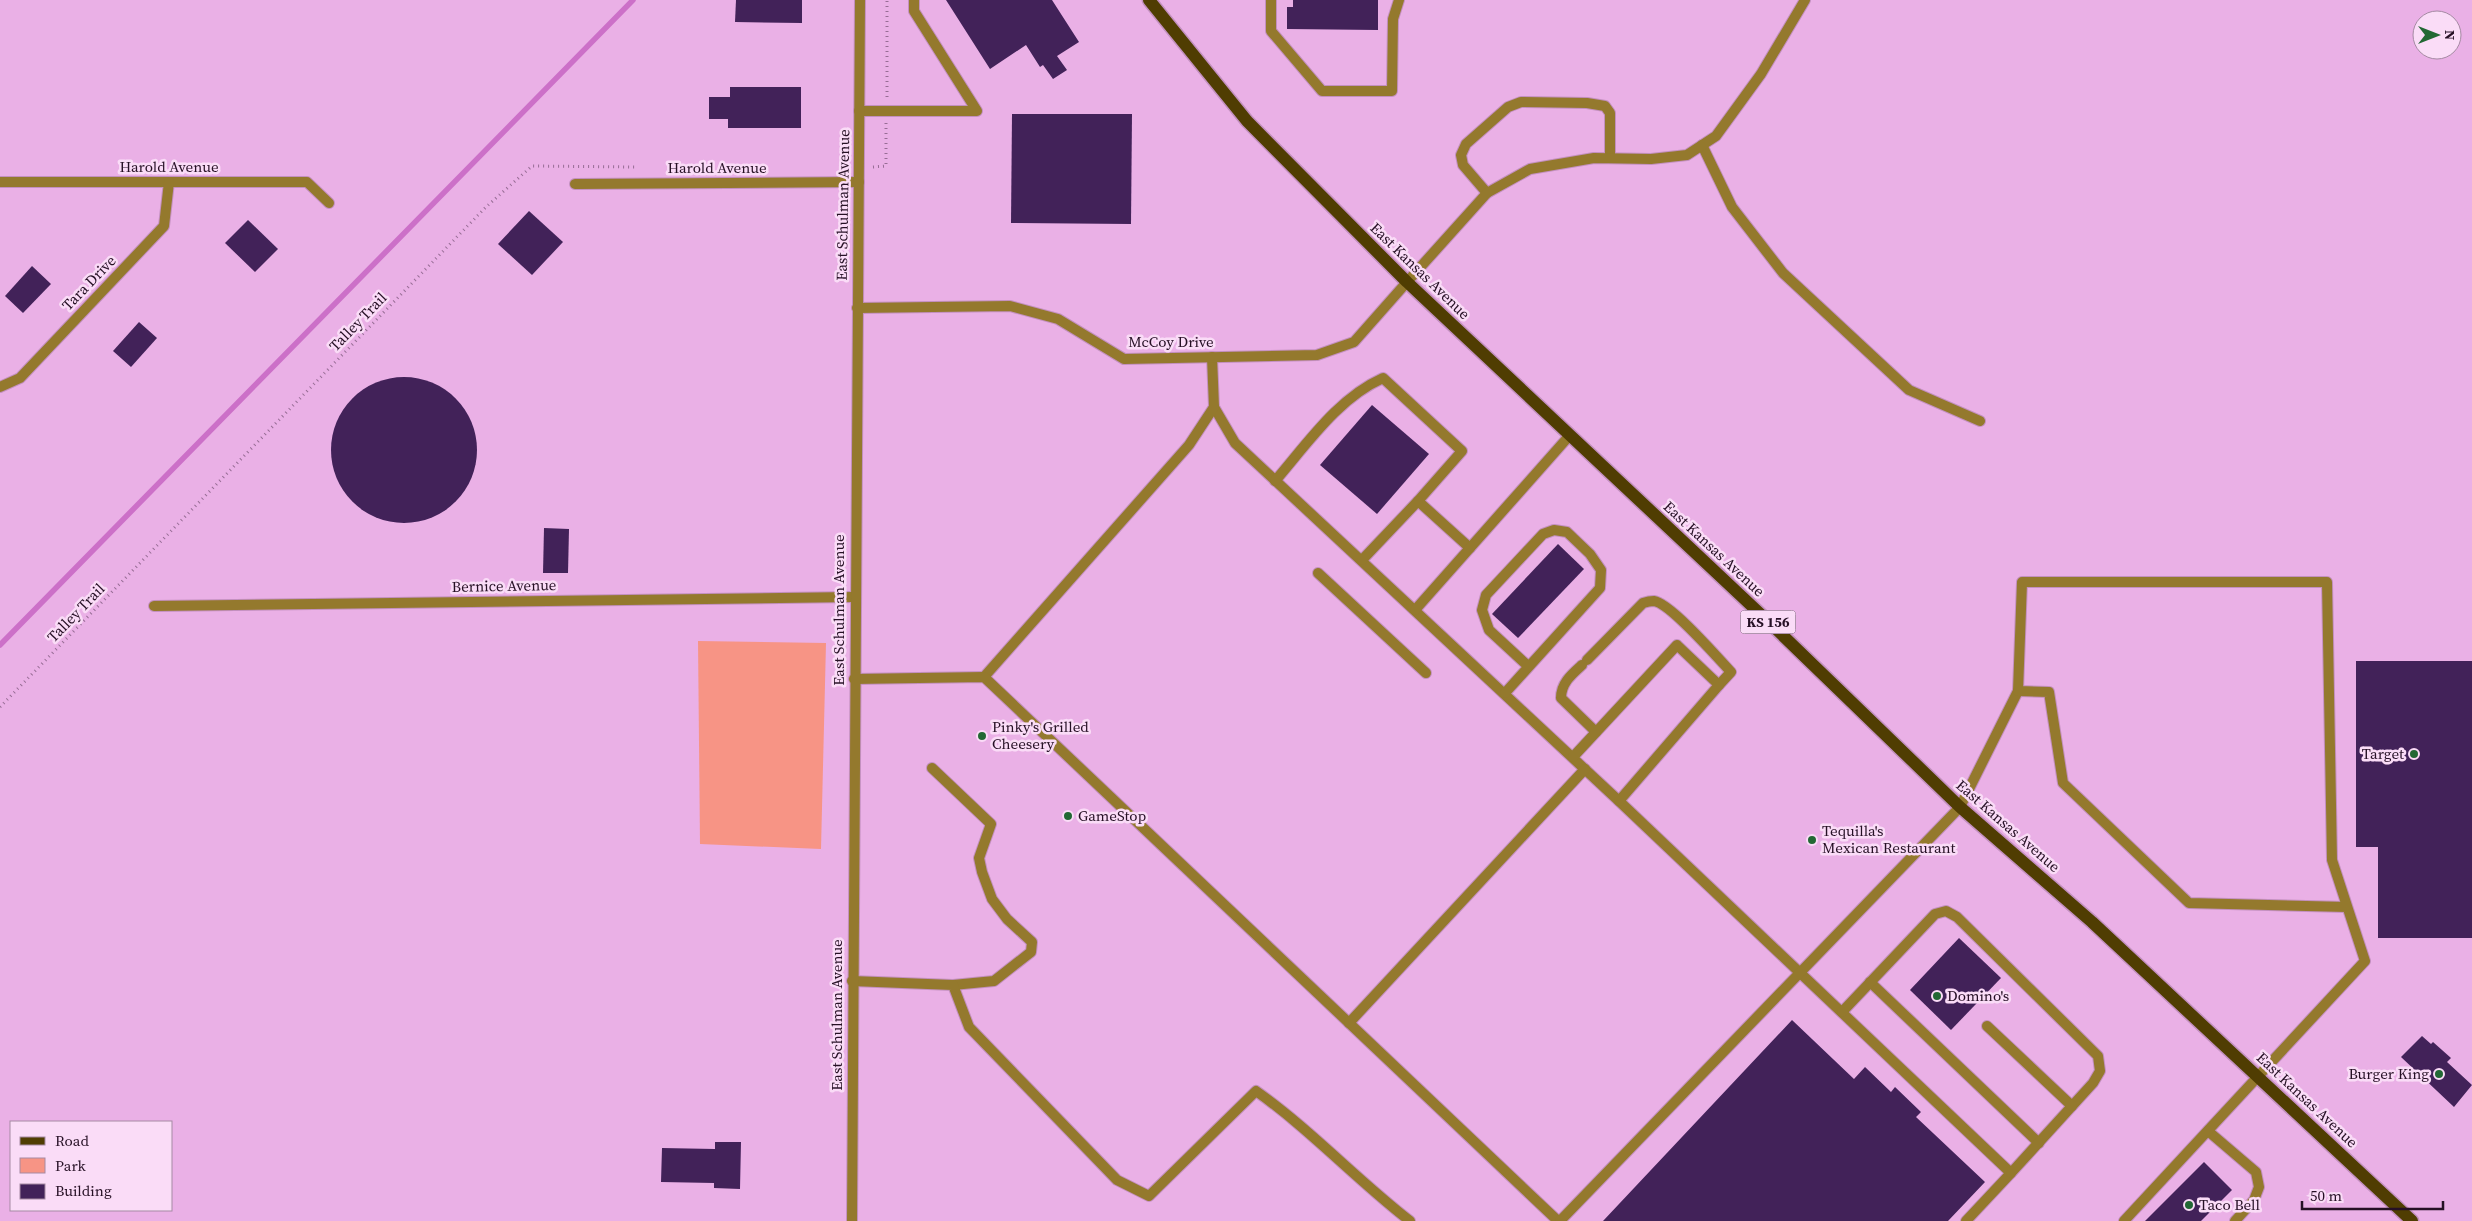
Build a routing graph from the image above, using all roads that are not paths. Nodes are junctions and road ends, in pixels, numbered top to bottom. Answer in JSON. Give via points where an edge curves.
{"nodes":[{"id":1,"x":860,"y":0,"type":"edge"},
{"id":2,"x":914,"y":0,"type":"edge"},
{"id":3,"x":1149,"y":0,"type":"edge"},
{"id":4,"x":1272,"y":0,"type":"edge"},
{"id":5,"x":1399,"y":0,"type":"edge"},
{"id":6,"x":1805,"y":0,"type":"edge"},
{"id":7,"x":859,"y":111,"type":"junction"},
{"id":8,"x":1702,"y":145,"type":"junction"},
{"id":9,"x":1610,"y":158,"type":"junction"},
{"id":10,"x":0,"y":182,"type":"edge"},
{"id":11,"x":169,"y":182,"type":"junction"},
{"id":12,"x":859,"y":182,"type":"junction"},
{"id":13,"x":575,"y":184,"type":"dead end"},
{"id":14,"x":1487,"y":193,"type":"junction"},
{"id":15,"x":328,"y":204,"type":"dead end"},
{"id":16,"x":1406,"y":282,"type":"junction"},
{"id":17,"x":857,"y":308,"type":"junction"},
{"id":18,"x":1212,"y":357,"type":"junction"},
{"id":19,"x":0,"y":387,"type":"edge"},
{"id":20,"x":1214,"y":407,"type":"junction"},
{"id":21,"x":1980,"y":421,"type":"dead end"},
{"id":22,"x":1570,"y":435,"type":"junction"},
{"id":23,"x":1275,"y":481,"type":"junction"},
{"id":24,"x":1418,"y":501,"type":"junction"},
{"id":25,"x":1470,"y":548,"type":"junction"},
{"id":26,"x":1362,"y":560,"type":"junction"},
{"id":27,"x":1318,"y":573,"type":"dead end"},
{"id":28,"x":854,"y":597,"type":"junction"},
{"id":29,"x":154,"y":606,"type":"dead end"},
{"id":30,"x":1415,"y":610,"type":"junction"},
{"id":31,"x":1528,"y":666,"type":"junction"},
{"id":32,"x":1426,"y":673,"type":"dead end"},
{"id":33,"x":984,"y":677,"type":"junction"},
{"id":34,"x":854,"y":679,"type":"junction"},
{"id":35,"x":1719,"y":686,"type":"junction"},
{"id":36,"x":2018,"y":691,"type":"junction"},
{"id":37,"x":1505,"y":693,"type":"junction"},
{"id":38,"x":1596,"y":732,"type":"junction"},
{"id":39,"x":1573,"y":757,"type":"junction"},
{"id":40,"x":932,"y":768,"type":"dead end"},
{"id":41,"x":1586,"y":769,"type":"junction"},
{"id":42,"x":1620,"y":801,"type":"junction"},
{"id":43,"x":1960,"y":807,"type":"junction"},
{"id":44,"x":2347,"y":907,"type":"junction"},
{"id":45,"x":1800,"y":972,"type":"junction"},
{"id":46,"x":852,"y":981,"type":"junction"},
{"id":47,"x":1870,"y":982,"type":"junction"},
{"id":48,"x":953,"y":985,"type":"junction"},
{"id":49,"x":1842,"y":1012,"type":"junction"},
{"id":50,"x":1349,"y":1023,"type":"junction"},
{"id":51,"x":1987,"y":1026,"type":"dead end"},
{"id":52,"x":2258,"y":1077,"type":"junction"},
{"id":53,"x":2072,"y":1106,"type":"junction"},
{"id":54,"x":2208,"y":1131,"type":"junction"},
{"id":55,"x":2039,"y":1143,"type":"junction"},
{"id":56,"x":2011,"y":1173,"type":"junction"},
{"id":57,"x":852,"y":1221,"type":"edge"},
{"id":58,"x":1410,"y":1221,"type":"edge"},
{"id":59,"x":1559,"y":1221,"type":"edge"},
{"id":60,"x":1966,"y":1221,"type":"edge"},
{"id":61,"x":2124,"y":1221,"type":"edge"},
{"id":62,"x":2234,"y":1221,"type":"edge"},
{"id":63,"x":2412,"y":1221,"type":"edge"}],
"edges":[{"from":1,"to":7,"type":"street","name":"East Schulman Avenue"},
{"from":2,"to":7,"type":"street","via":[[914,11],[978,111]]},
{"from":3,"to":16,"type":"main road","name":"East Kansas Avenue","number":"KS 156","via":[[1247,121]]},
{"from":4,"to":5,"type":"street","via":[[1271,31],[1322,91],[1330,91],[1392,90],[1393,19]]},
{"from":6,"to":8,"type":"street","name":"McCoy Drive","via":[[1761,74],[1716,136]]},
{"from":7,"to":12,"type":"street","name":"East Schulman Avenue"},
{"from":8,"to":9,"type":"street","name":"McCoy Drive","via":[[1687,154],[1651,159]]},
{"from":8,"to":21,"type":"street","via":[[1732,207],[1782,273],[1909,390]]},
{"from":9,"to":14,"type":"street","name":"McCoy Drive","via":[[1530,169]]},
{"from":9,"to":14,"type":"street","via":[[1610,114],[1605,106],[1521,102],[1508,107],[1466,144],[1461,154],[1463,165]]},
{"from":10,"to":11,"type":"street","name":"Harold Avenue"},
{"from":11,"to":15,"type":"street","name":"Harold Avenue","via":[[307,182]]},
{"from":11,"to":19,"type":"street","name":"Tara Drive","via":[[164,226],[20,378]]},
{"from":12,"to":13,"type":"street","name":"Harold Avenue"},
{"from":12,"to":17,"type":"street","name":"East Schulman Avenue"},
{"from":14,"to":16,"type":"street","name":"McCoy Drive"},
{"from":16,"to":18,"type":"street","name":"McCoy Drive","via":[[1354,342],[1317,355]]},
{"from":16,"to":22,"type":"main road","name":"East Kansas Avenue","number":"KS 156"},
{"from":17,"to":18,"type":"street","name":"McCoy Drive","via":[[1010,306],[1058,319],[1124,359]]},
{"from":17,"to":28,"type":"street","name":"East Schulman Avenue"},
{"from":18,"to":20,"type":"street"},
{"from":20,"to":23,"type":"street","via":[[1235,443]]},
{"from":20,"to":33,"type":"street","via":[[1190,445]]},
{"from":22,"to":25,"type":"street"},
{"from":22,"to":43,"type":"main road","name":"East Kansas Avenue","number":"KS 156"},
{"from":23,"to":24,"type":"street","via":[[1336,411],[1366,386],[1383,378],[1462,451]]},
{"from":23,"to":26,"type":"street"},
{"from":24,"to":25,"type":"street"},
{"from":24,"to":26,"type":"street"},
{"from":25,"to":30,"type":"street"},
{"from":26,"to":30,"type":"street"},
{"from":27,"to":32,"type":"street"},
{"from":28,"to":29,"type":"street","name":"Bernice Avenue"},
{"from":28,"to":34,"type":"street","name":"East Schulman Avenue"},
{"from":30,"to":37,"type":"street"},
{"from":31,"to":31,"type":"street","via":[[1600,588],[1601,570],[1567,532],[1554,530],[1543,534],[1486,595],[1482,610],[1489,630]]},
{"from":31,"to":37,"type":"street"},
{"from":33,"to":34,"type":"street"},
{"from":33,"to":50,"type":"street"},
{"from":34,"to":46,"type":"street","name":"East Schulman Avenue"},
{"from":35,"to":38,"type":"street","via":[[1677,645]]},
{"from":35,"to":38,"type":"street","via":[[1731,672],[1661,604],[1654,601],[1643,603],[1561,690],[1561,698]]},
{"from":35,"to":42,"type":"street"},
{"from":36,"to":43,"type":"street"},
{"from":36,"to":44,"type":"street","via":[[2049,692],[2063,783],[2189,902]]},
{"from":36,"to":44,"type":"street","via":[[2022,582],[2327,582],[2332,860]]},
{"from":37,"to":39,"type":"street"},
{"from":38,"to":39,"type":"street"},
{"from":39,"to":41,"type":"street"},
{"from":40,"to":48,"type":"street","via":[[991,824],[979,858],[982,872],[992,899],[1007,919],[1032,942],[1031,952],[994,981]]},
{"from":41,"to":42,"type":"street"},
{"from":41,"to":50,"type":"street"},
{"from":42,"to":45,"type":"street"},
{"from":43,"to":45,"type":"street"},
{"from":43,"to":52,"type":"main road","name":"East Kansas Avenue","number":"KS 156","via":[[2092,922]]},
{"from":44,"to":52,"type":"street","via":[[2365,961]]},
{"from":45,"to":49,"type":"street"},
{"from":45,"to":59,"type":"street"},
{"from":46,"to":48,"type":"street"},
{"from":46,"to":57,"type":"street","name":"East Schulman Avenue"},
{"from":47,"to":49,"type":"street"},
{"from":47,"to":53,"type":"street","via":[[1935,914],[1946,911],[1957,917],[2098,1056],[2100,1071]]},
{"from":47,"to":55,"type":"street"},
{"from":48,"to":58,"type":"street","via":[[969,1027],[1117,1180],[1149,1196],[1256,1091],[1284,1110],[1372,1191]]},
{"from":49,"to":56,"type":"street"},
{"from":50,"to":59,"type":"street"},
{"from":51,"to":53,"type":"street"},
{"from":52,"to":54,"type":"street"},
{"from":52,"to":63,"type":"main road","name":"East Kansas Avenue","number":"KS 156"},
{"from":53,"to":55,"type":"street"},
{"from":54,"to":61,"type":"street"},
{"from":54,"to":62,"type":"street","via":[[2256,1172],[2259,1186],[2254,1200]]},
{"from":55,"to":56,"type":"street"},
{"from":56,"to":60,"type":"street"}]}
